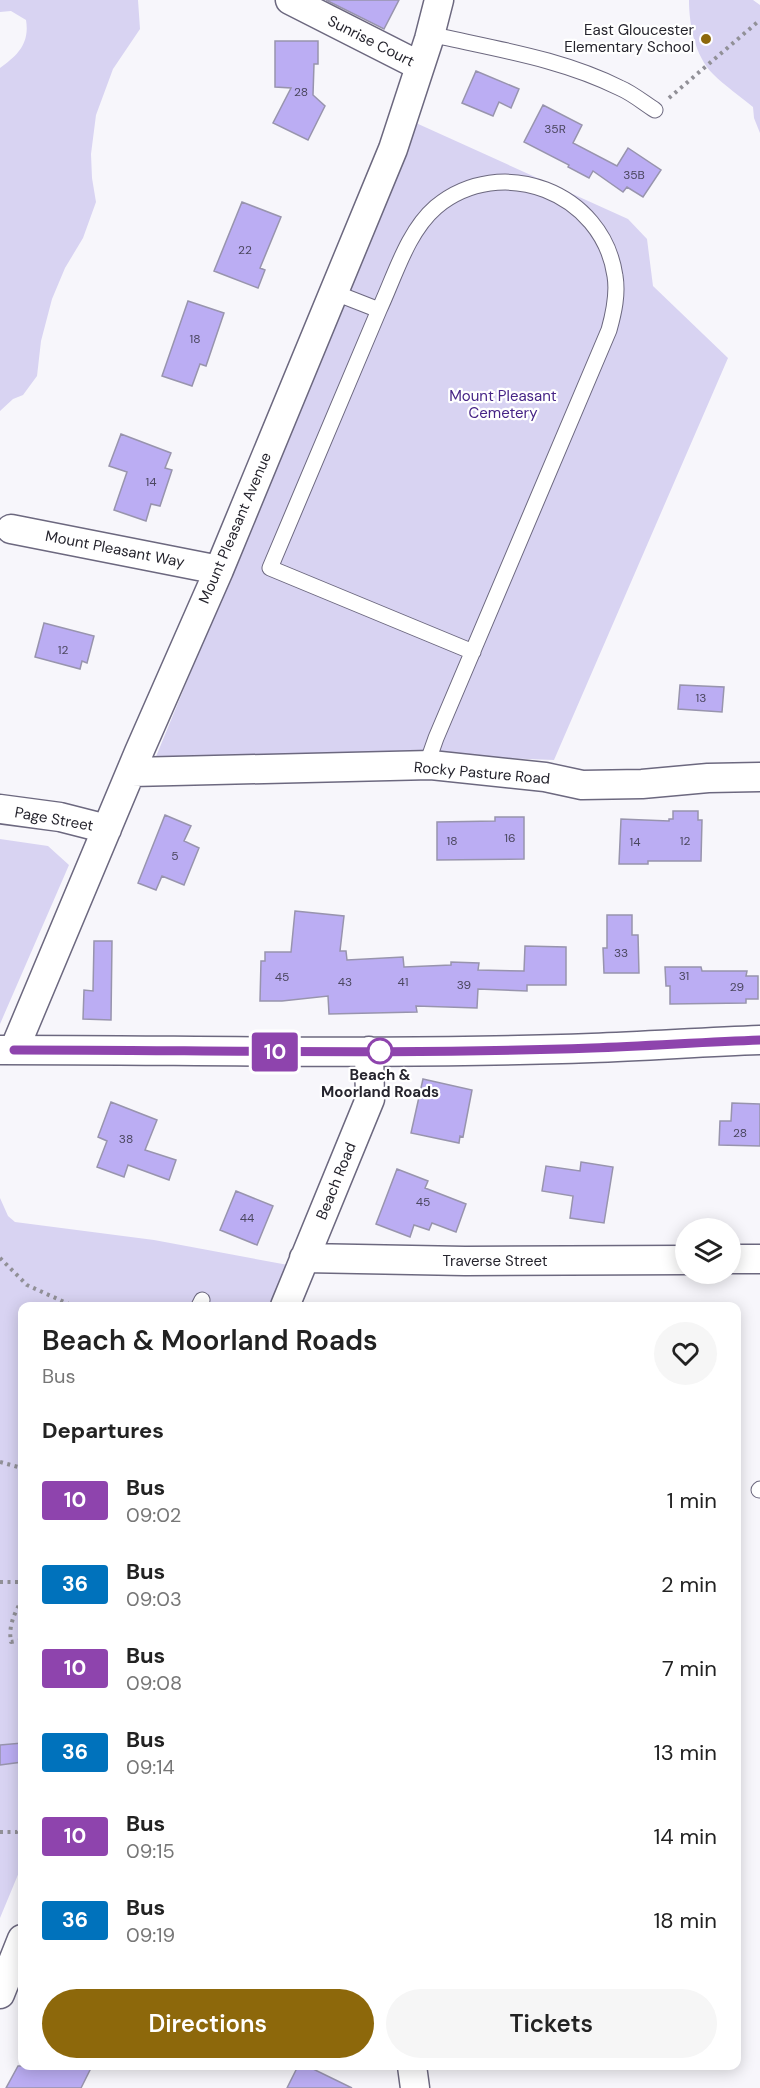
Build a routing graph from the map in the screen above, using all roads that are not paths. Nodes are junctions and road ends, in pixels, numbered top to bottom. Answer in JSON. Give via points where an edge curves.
{"nodes":[{"id":1,"x":290,"y":0,"type":"edge"},
{"id":2,"x":439,"y":0,"type":"edge"},
{"id":3,"x":430,"y":34,"type":"junction"},
{"id":4,"x":420,"y":66,"type":"junction"},
{"id":5,"x":655,"y":110,"type":"road end"},
{"id":6,"x":333,"y":292,"type":"junction"},
{"id":7,"x":380,"y":310,"type":"junction"},
{"id":8,"x":11,"y":529,"type":"dead end"},
{"id":9,"x":219,"y":570,"type":"junction"},
{"id":10,"x":472,"y":652,"type":"junction"},
{"id":11,"x":431,"y":765,"type":"junction"},
{"id":12,"x":132,"y":772,"type":"junction"},
{"id":13,"x":760,"y":777,"type":"edge"},
{"id":14,"x":0,"y":809,"type":"edge"},
{"id":15,"x":107,"y":829,"type":"junction"},
{"id":16,"x":760,"y":1040,"type":"edge"},
{"id":17,"x":7,"y":1050,"type":"edge"},
{"id":18,"x":369,"y":1051,"type":"junction"},
{"id":19,"x":304,"y":1258,"type":"junction"},
{"id":20,"x":741,"y":1259,"type":"edge"},
{"id":21,"x":760,"y":1259,"type":"edge"},
{"id":22,"x":675,"y":1260,"type":"edge"},
{"id":23,"x":287,"y":1302,"type":"edge"},
{"id":24,"x":18,"y":1950,"type":"edge"},
{"id":25,"x":0,"y":1994,"type":"edge"},
{"id":26,"x":413,"y":2070,"type":"edge"},
{"id":27,"x":416,"y":2088,"type":"edge"}],
"edges":[{"from":1,"to":4,"type":"street","name":"Sunrise Court"},
{"from":2,"to":3,"type":"street","name":"Mount Pleasant Avenue"},
{"from":3,"to":4,"type":"street","name":"Mount Pleasant Avenue"},
{"from":3,"to":5,"type":"lane","via":[[568,65],[622,88]]},
{"from":4,"to":6,"type":"street","name":"Mount Pleasant Avenue","via":[[393,149]]},
{"from":6,"to":7,"type":"lane"},
{"from":6,"to":9,"type":"street","name":"Mount Pleasant Avenue"},
{"from":7,"to":10,"type":"lane","via":[[270,568]]},
{"from":7,"to":10,"type":"lane","via":[[412,236],[436,207],[468,188],[504,181],[558,194],[594,224],[611,257],[616,293],[609,330]]},
{"from":8,"to":9,"type":"street","name":"Mount Pleasant Way"},
{"from":9,"to":12,"type":"street","name":"Mount Pleasant Avenue"},
{"from":10,"to":11,"type":"lane","via":[[436,738]]},
{"from":11,"to":12,"type":"street","name":"Rocky Pasture Road"},
{"from":11,"to":13,"type":"street","name":"Rocky Pasture Road","via":[[545,777],[582,785]]},
{"from":12,"to":15,"type":"street","name":"Mount Pleasant Avenue"},
{"from":14,"to":15,"type":"street","name":"Page Street","via":[[60,817]]},
{"from":15,"to":17,"type":"street","name":"Mount Pleasant Avenue"},
{"from":16,"to":18,"type":"street","via":[[591,1048]]},
{"from":17,"to":18,"type":"street"},
{"from":18,"to":19,"type":"street","name":"Beach Road","via":[[370,1099]]},
{"from":19,"to":22,"type":"street","name":"Traverse Street"},
{"from":19,"to":23,"type":"street","name":"Beach Road"},
{"from":20,"to":21,"type":"street"},
{"from":24,"to":25,"type":"street"},
{"from":26,"to":27,"type":"street"}]}
